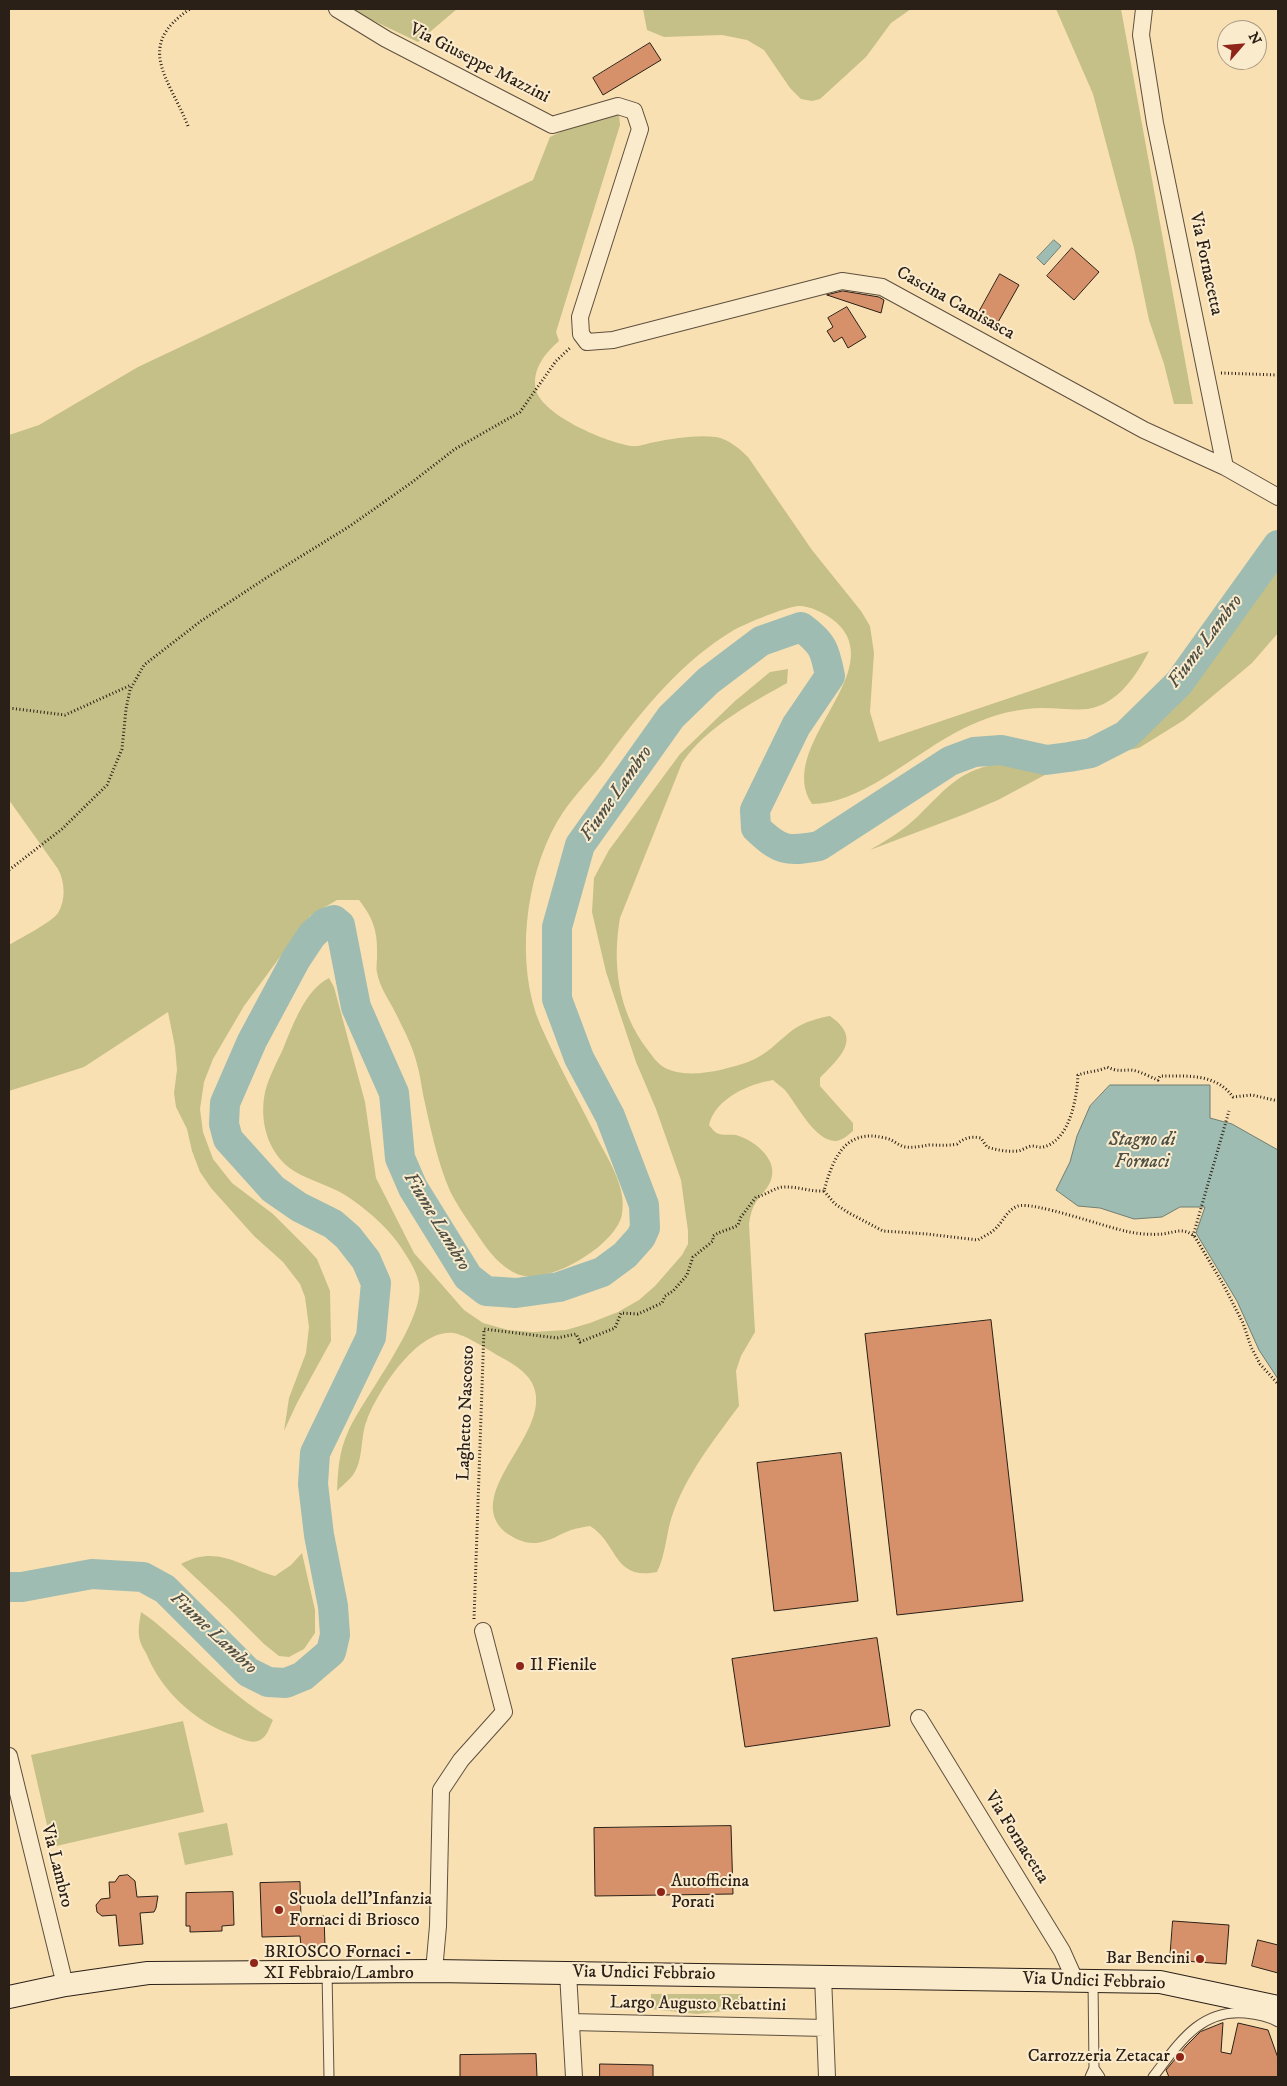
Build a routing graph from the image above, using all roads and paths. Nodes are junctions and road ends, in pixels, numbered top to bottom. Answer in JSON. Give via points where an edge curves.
{"nodes":[{"id":1,"x":190,"y":9,"type":"edge"},
{"id":2,"x":337,"y":9,"type":"edge"},
{"id":3,"x":1144,"y":9,"type":"edge"},
{"id":4,"x":188,"y":126,"type":"dead end"},
{"id":5,"x":587,"y":342,"type":"junction"},
{"id":6,"x":1207,"y":371,"type":"junction"},
{"id":7,"x":1278,"y":375,"type":"edge"},
{"id":8,"x":1225,"y":467,"type":"junction"},
{"id":9,"x":1275,"y":496,"type":"edge"},
{"id":10,"x":132,"y":684,"type":"junction"},
{"id":11,"x":9,"y":708,"type":"edge"},
{"id":12,"x":9,"y":870,"type":"edge"},
{"id":13,"x":1278,"y":1100,"type":"edge"},
{"id":14,"x":1229,"y":1111,"type":"dead end"},
{"id":15,"x":824,"y":1191,"type":"junction"},
{"id":16,"x":1193,"y":1236,"type":"junction"},
{"id":17,"x":1278,"y":1384,"type":"edge"},
{"id":18,"x":478,"y":1625,"type":"joint"},
{"id":19,"x":919,"y":1718,"type":"dead end"},
{"id":20,"x":9,"y":1756,"type":"edge"},
{"id":21,"x":434,"y":1971,"type":"junction"},
{"id":22,"x":327,"y":1972,"type":"junction"},
{"id":23,"x":568,"y":1973,"type":"junction"},
{"id":24,"x":823,"y":1976,"type":"junction"},
{"id":25,"x":1084,"y":1980,"type":"junction"},
{"id":26,"x":65,"y":1985,"type":"junction"},
{"id":27,"x":9,"y":1997,"type":"edge"},
{"id":28,"x":1278,"y":2008,"type":"edge"},
{"id":29,"x":571,"y":2022,"type":"junction"},
{"id":30,"x":1278,"y":2022,"type":"edge"},
{"id":31,"x":825,"y":2028,"type":"junction"},
{"id":32,"x":1094,"y":2068,"type":"junction"},
{"id":33,"x":329,"y":2077,"type":"edge"},
{"id":34,"x":574,"y":2077,"type":"edge"},
{"id":35,"x":827,"y":2077,"type":"edge"},
{"id":36,"x":1090,"y":2077,"type":"edge"},
{"id":37,"x":1100,"y":2077,"type":"edge"},
{"id":38,"x":1153,"y":2077,"type":"edge"}],
"edges":[{"from":1,"to":4,"type":"path","via":[[176,19],[162,38],[158,57]]},
{"from":2,"to":5,"type":"street","name":"Via Giuseppe Mazzini","via":[[386,39],[552,125],[618,106],[634,111],[640,128],[580,318],[581,334]]},
{"from":3,"to":6,"type":"street","name":"Via Fornacetta","via":[[1141,35],[1156,123]]},
{"from":5,"to":8,"type":"street","name":"Cascina Camisasca","via":[[613,340],[842,281],[882,286],[1144,430]]},
{"from":5,"to":10,"type":"path","via":[[572,347],[556,361],[520,412],[455,449],[350,526],[201,621],[144,665]]},
{"from":6,"to":7,"type":"path"},
{"from":6,"to":8,"type":"street","name":"Via Fornacetta"},
{"from":8,"to":9,"type":"street"},
{"from":10,"to":11,"type":"path","via":[[65,715]]},
{"from":10,"to":12,"type":"path","via":[[122,749],[107,785],[62,829]]},
{"from":13,"to":15,"type":"path","via":[[1252,1095],[1233,1097],[1227,1088],[1198,1076],[1160,1076],[1158,1080],[1131,1070],[1121,1072],[1107,1067],[1078,1075],[1070,1120],[1049,1145],[1041,1148],[1031,1145],[1018,1151],[997,1150],[974,1137],[956,1144],[906,1147],[886,1138],[867,1136],[844,1146],[832,1165]]},
{"from":14,"to":16,"type":"path"},
{"from":15,"to":16,"type":"path","via":[[836,1204],[883,1232],[978,1240],[997,1228],[1009,1211],[1019,1205],[1047,1209],[1125,1232],[1164,1234],[1177,1230],[1188,1231]]},
{"from":15,"to":18,"type":"path","name":"Laghetto Nascosto","via":[[785,1187],[756,1197],[738,1225],[713,1236],[713,1241],[693,1257],[687,1275],[662,1303],[638,1314],[621,1313],[615,1328],[580,1342],[576,1334],[557,1338],[484,1329]]},
{"from":16,"to":17,"type":"path","via":[[1223,1284],[1260,1364]]},
{"from":18,"to":21,"type":"street","via":[[504,1712],[461,1760],[441,1790]]},
{"from":19,"to":25,"type":"street","name":"Via Fornacetta","via":[[1062,1951]]},
{"from":20,"to":26,"type":"street","name":"Via Lambro"},
{"from":21,"to":22,"type":"street","name":"Via Undici Febbraio"},
{"from":21,"to":23,"type":"street","name":"Via Undici Febbraio"},
{"from":22,"to":26,"type":"street","name":"Via Undici Febbraio","via":[[148,1973]]},
{"from":22,"to":33,"type":"lane"},
{"from":23,"to":24,"type":"street","name":"Via Undici Febbraio"},
{"from":23,"to":29,"type":"street"},
{"from":24,"to":25,"type":"street","name":"Via Undici Febbraio"},
{"from":24,"to":31,"type":"street"},
{"from":25,"to":28,"type":"street","name":"Via Undici Febbraio","via":[[1160,1982]]},
{"from":25,"to":32,"type":"lane"},
{"from":26,"to":27,"type":"street","name":"Via Undici Febbraio"},
{"from":29,"to":31,"type":"street","name":"Largo Augusto Rebattini"},
{"from":29,"to":34,"type":"street"},
{"from":30,"to":38,"type":"lane","via":[[1271,2018],[1222,2013],[1204,2021],[1187,2035]]},
{"from":31,"to":35,"type":"street"},
{"from":32,"to":36,"type":"lane"},
{"from":32,"to":37,"type":"lane"}]}
